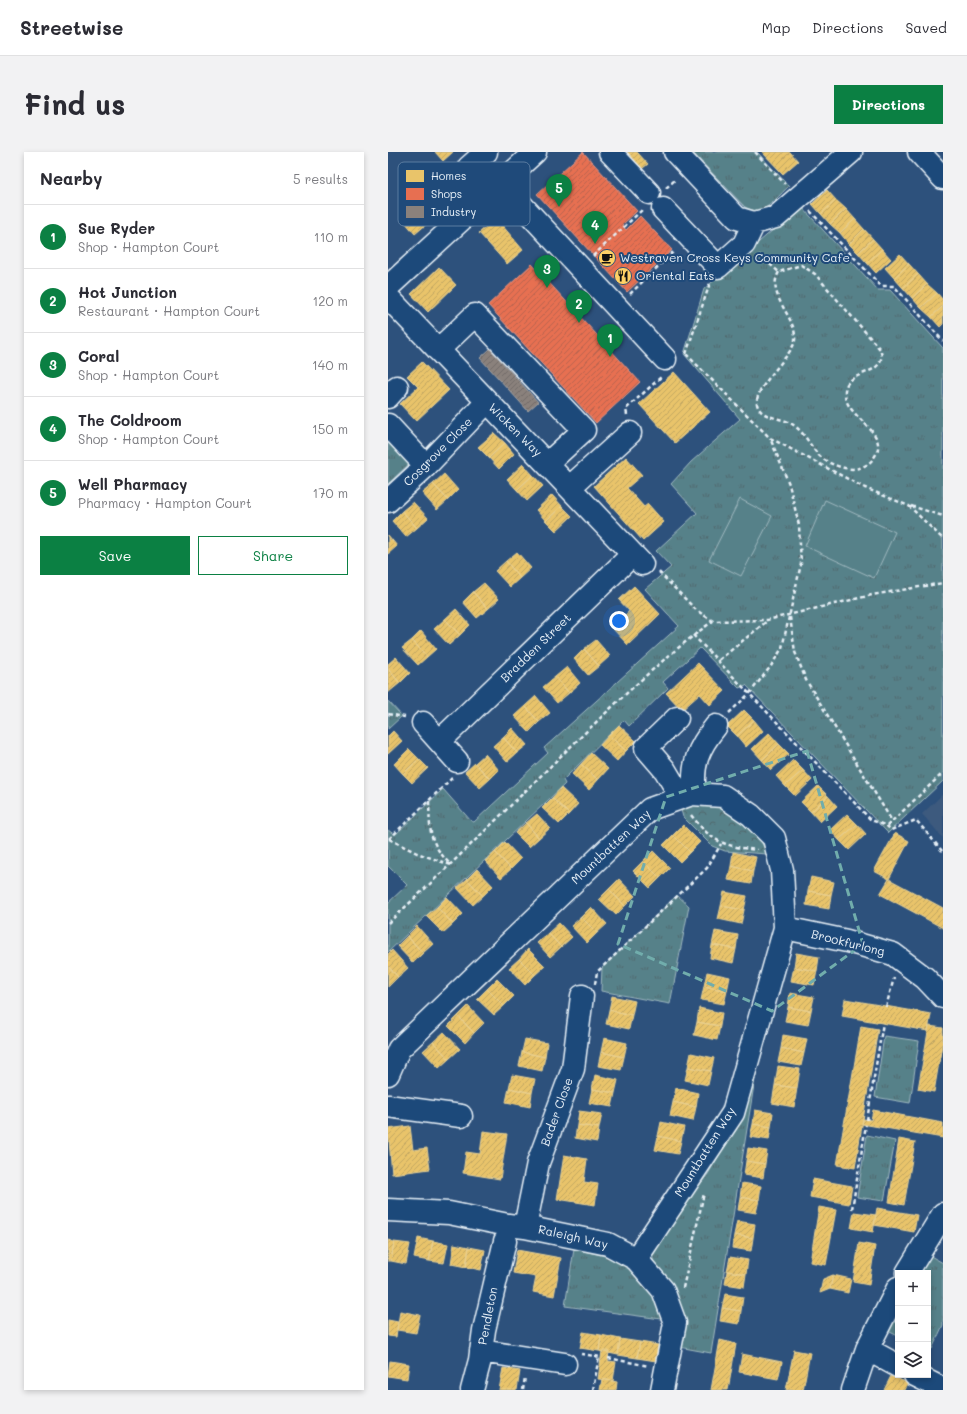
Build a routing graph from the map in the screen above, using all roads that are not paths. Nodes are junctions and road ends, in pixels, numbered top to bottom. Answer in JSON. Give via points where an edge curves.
{"nodes":[{"id":1,"x":486,"y":152,"type":"edge"},
{"id":2,"x":535,"y":152,"type":"edge"},
{"id":3,"x":610,"y":152,"type":"edge"},
{"id":4,"x":675,"y":152,"type":"edge"},
{"id":5,"x":851,"y":152,"type":"edge"},
{"id":6,"x":918,"y":152,"type":"edge"},
{"id":7,"x":475,"y":162,"type":"edge"},
{"id":8,"x":524,"y":162,"type":"edge"},
{"id":9,"x":943,"y":178,"type":"edge"},
{"id":10,"x":530,"y":214,"type":"edge"},
{"id":11,"x":754,"y":223,"type":"junction"},
{"id":12,"x":461,"y":226,"type":"edge"},
{"id":13,"x":390,"y":301,"type":"edge"},
{"id":14,"x":438,"y":350,"type":"junction"},
{"id":15,"x":665,"y":359,"type":"road end"},
{"id":16,"x":487,"y":402,"type":"junction"},
{"id":17,"x":388,"y":425,"type":"edge"},
{"id":18,"x":630,"y":433,"type":"road end"},
{"id":19,"x":548,"y":463,"type":"junction"},
{"id":20,"x":426,"y":466,"type":"junction"},
{"id":21,"x":570,"y":487,"type":"junction"},
{"id":22,"x":388,"y":501,"type":"edge"},
{"id":23,"x":637,"y":559,"type":"joint"},
{"id":24,"x":677,"y":718,"type":"dead end"},
{"id":25,"x":423,"y":723,"type":"dead end"},
{"id":26,"x":716,"y":726,"type":"road end"},
{"id":27,"x":440,"y":741,"type":"junction"},
{"id":28,"x":457,"y":762,"type":"road end"},
{"id":29,"x":688,"y":796,"type":"junction"},
{"id":30,"x":786,"y":928,"type":"junction"},
{"id":31,"x":582,"y":996,"type":"road end"},
{"id":32,"x":943,"y":997,"type":"edge"},
{"id":33,"x":388,"y":1074,"type":"edge"},
{"id":34,"x":388,"y":1106,"type":"edge"},
{"id":35,"x":461,"y":1116,"type":"dead end"},
{"id":36,"x":388,"y":1210,"type":"edge"},
{"id":37,"x":943,"y":1214,"type":"edge"},
{"id":38,"x":525,"y":1227,"type":"junction"},
{"id":39,"x":505,"y":1241,"type":"dead end"},
{"id":40,"x":636,"y":1259,"type":"junction"},
{"id":41,"x":909,"y":1270,"type":"edge"},
{"id":42,"x":895,"y":1294,"type":"edge"},
{"id":43,"x":867,"y":1350,"type":"junction"},
{"id":44,"x":482,"y":1351,"type":"junction"},
{"id":45,"x":566,"y":1364,"type":"dead end"},
{"id":46,"x":895,"y":1364,"type":"edge"},
{"id":47,"x":921,"y":1378,"type":"edge"},
{"id":48,"x":664,"y":1380,"type":"edge"},
{"id":49,"x":940,"y":1388,"type":"dead end"},
{"id":50,"x":472,"y":1390,"type":"edge"},
{"id":51,"x":853,"y":1390,"type":"edge"}],
"edges":[{"from":1,"to":7,"type":"street"},
{"from":2,"to":8,"type":"street"},
{"from":3,"to":11,"type":"street","via":[[718,267],[744,244]]},
{"from":4,"to":11,"type":"street","via":[[737,218]]},
{"from":5,"to":11,"type":"street","via":[[776,217]]},
{"from":6,"to":9,"type":"street"},
{"from":10,"to":15,"type":"street"},
{"from":12,"to":13,"type":"street"},
{"from":13,"to":14,"type":"street","name":"Wicken Way"},
{"from":14,"to":16,"type":"street","name":"Wicken Way"},
{"from":14,"to":19,"type":"street","via":[[475,315],[584,430]]},
{"from":16,"to":19,"type":"street","name":"Wicken Way"},
{"from":16,"to":20,"type":"street","name":"Cosgrove Close"},
{"from":17,"to":20,"type":"street"},
{"from":18,"to":21,"type":"street"},
{"from":19,"to":21,"type":"street","name":"Wicken Way"},
{"from":20,"to":22,"type":"street","name":"Cosgrove Close"},
{"from":21,"to":23,"type":"street","name":"Wicken Way"},
{"from":23,"to":27,"type":"street","name":"Bradden Street"},
{"from":24,"to":29,"type":"street","via":[[646,748]]},
{"from":25,"to":27,"type":"street"},
{"from":26,"to":29,"type":"street","via":[[704,741],[696,758]]},
{"from":27,"to":28,"type":"street"},
{"from":29,"to":30,"type":"street","name":"Mountbatten Way","via":[[723,796],[751,815],[774,838],[782,870]]},
{"from":29,"to":33,"type":"street","name":"Mountbatten Way","via":[[650,809],[400,1049]]},
{"from":30,"to":32,"type":"street","name":"Brookfurlong","via":[[893,954],[925,978]]},
{"from":30,"to":40,"type":"street","name":"Mountbatten Way","via":[[733,1112]]},
{"from":31,"to":38,"type":"street","name":"Bader Close","via":[[573,1069],[538,1163]]},
{"from":34,"to":35,"type":"street"},
{"from":36,"to":38,"type":"street","name":"Raleigh Way","via":[[449,1213]]},
{"from":37,"to":41,"type":"street"},
{"from":38,"to":40,"type":"street","name":"Raleigh Way","via":[[608,1244]]},
{"from":39,"to":44,"type":"street","name":"Pendleton","via":[[484,1330]]},
{"from":40,"to":48,"type":"street","name":"Raleigh Way","via":[[663,1290],[675,1323]]},
{"from":42,"to":43,"type":"street"},
{"from":43,"to":46,"type":"street"},
{"from":43,"to":51,"type":"street"},
{"from":44,"to":45,"type":"street"},
{"from":44,"to":50,"type":"street","name":"Pendleton"},
{"from":47,"to":49,"type":"street"}]}
